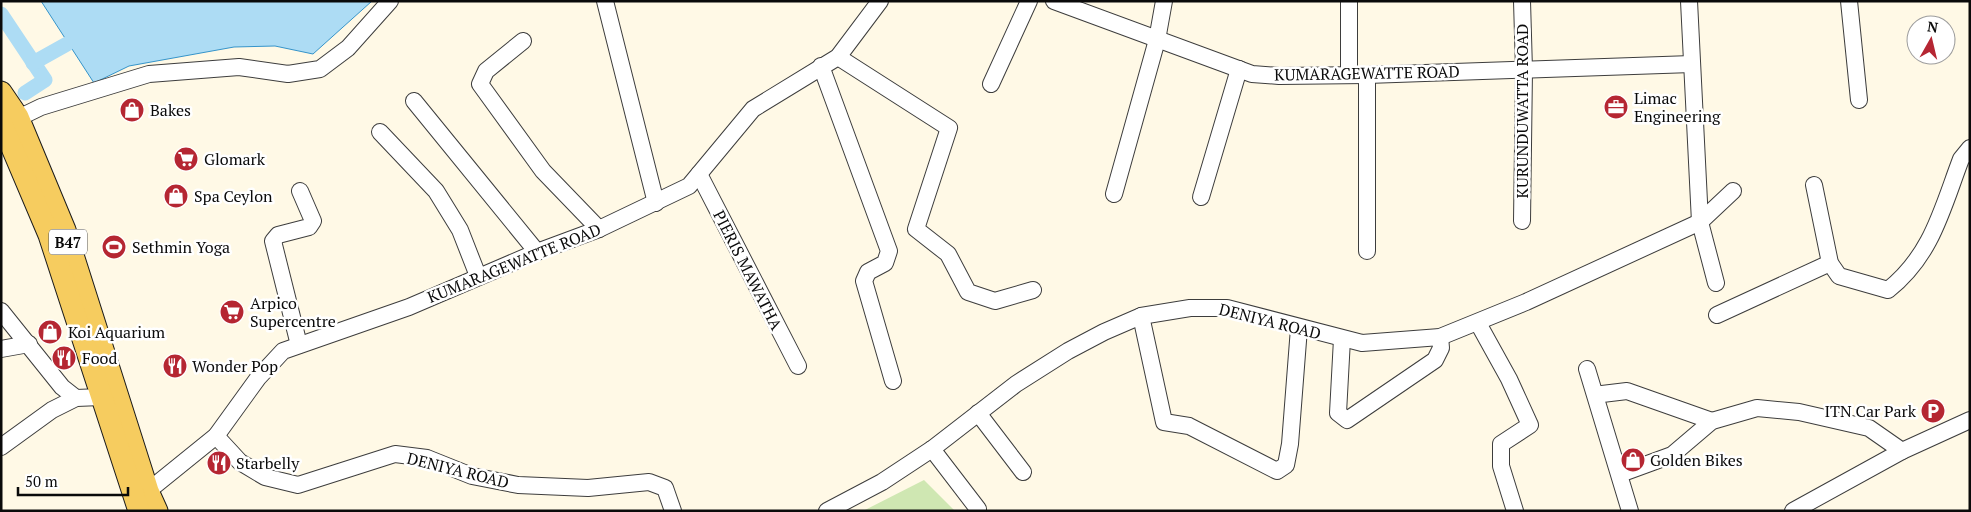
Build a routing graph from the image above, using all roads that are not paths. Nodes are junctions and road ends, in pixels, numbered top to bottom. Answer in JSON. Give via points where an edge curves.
{"nodes":[{"id":1,"x":390,"y":1,"type":"edge"},
{"id":2,"x":605,"y":1,"type":"edge"},
{"id":3,"x":880,"y":1,"type":"edge"},
{"id":4,"x":1029,"y":1,"type":"edge"},
{"id":5,"x":1054,"y":1,"type":"edge"},
{"id":6,"x":1164,"y":1,"type":"edge"},
{"id":7,"x":1349,"y":1,"type":"edge"},
{"id":8,"x":1522,"y":1,"type":"edge"},
{"id":9,"x":1689,"y":1,"type":"edge"},
{"id":10,"x":1849,"y":1,"type":"edge"},
{"id":11,"x":1157,"y":40,"type":"junction"},
{"id":12,"x":523,"y":41,"type":"dead end"},
{"id":13,"x":838,"y":57,"type":"junction"},
{"id":14,"x":1692,"y":64,"type":"junction"},
{"id":15,"x":821,"y":66,"type":"junction"},
{"id":16,"x":1239,"y":69,"type":"junction"},
{"id":17,"x":1524,"y":70,"type":"junction"},
{"id":18,"x":1349,"y":75,"type":"junction"},
{"id":19,"x":1367,"y":75,"type":"junction"},
{"id":20,"x":991,"y":84,"type":"dead end"},
{"id":21,"x":1,"y":92,"type":"edge"},
{"id":22,"x":414,"y":100,"type":"dead end"},
{"id":23,"x":1859,"y":100,"type":"dead end"},
{"id":24,"x":7,"y":122,"type":"edge"},
{"id":25,"x":380,"y":132,"type":"dead end"},
{"id":26,"x":1970,"y":148,"type":"edge"},
{"id":27,"x":699,"y":174,"type":"junction"},
{"id":28,"x":1814,"y":185,"type":"dead end"},
{"id":29,"x":1733,"y":190,"type":"dead end"},
{"id":30,"x":300,"y":191,"type":"dead end"},
{"id":31,"x":1114,"y":194,"type":"dead end"},
{"id":32,"x":1202,"y":197,"type":"dead end"},
{"id":33,"x":656,"y":203,"type":"junction"},
{"id":34,"x":1522,"y":221,"type":"dead end"},
{"id":35,"x":1700,"y":222,"type":"junction"},
{"id":36,"x":599,"y":228,"type":"junction"},
{"id":37,"x":1367,"y":251,"type":"dead end"},
{"id":38,"x":537,"y":252,"type":"junction"},
{"id":39,"x":1830,"y":263,"type":"junction"},
{"id":40,"x":478,"y":276,"type":"junction"},
{"id":41,"x":1716,"y":283,"type":"dead end"},
{"id":42,"x":1033,"y":290,"type":"dead end"},
{"id":43,"x":1,"y":311,"type":"edge"},
{"id":44,"x":1717,"y":314,"type":"dead end"},
{"id":45,"x":1141,"y":316,"type":"junction"},
{"id":46,"x":1478,"y":323,"type":"junction"},
{"id":47,"x":1299,"y":328,"type":"junction"},
{"id":48,"x":1440,"y":337,"type":"junction"},
{"id":49,"x":1342,"y":339,"type":"junction"},
{"id":50,"x":29,"y":344,"type":"junction"},
{"id":51,"x":299,"y":345,"type":"junction"},
{"id":52,"x":1,"y":349,"type":"edge"},
{"id":53,"x":798,"y":366,"type":"dead end"},
{"id":54,"x":1587,"y":370,"type":"dead end"},
{"id":55,"x":893,"y":381,"type":"dead end"},
{"id":56,"x":1597,"y":396,"type":"junction"},
{"id":57,"x":101,"y":397,"type":"junction"},
{"id":58,"x":76,"y":398,"type":"junction"},
{"id":59,"x":978,"y":413,"type":"junction"},
{"id":60,"x":1970,"y":420,"type":"edge"},
{"id":61,"x":1712,"y":421,"type":"junction"},
{"id":62,"x":216,"y":436,"type":"junction"},
{"id":63,"x":1,"y":447,"type":"edge"},
{"id":64,"x":932,"y":449,"type":"junction"},
{"id":65,"x":1902,"y":450,"type":"junction"},
{"id":66,"x":1022,"y":472,"type":"dead end"},
{"id":67,"x":1620,"y":474,"type":"junction"},
{"id":68,"x":139,"y":500,"type":"edge"},
{"id":69,"x":978,"y":509,"type":"dead end"},
{"id":70,"x":157,"y":511,"type":"edge"},
{"id":71,"x":673,"y":511,"type":"edge"},
{"id":72,"x":827,"y":511,"type":"edge"},
{"id":73,"x":1515,"y":511,"type":"edge"},
{"id":74,"x":1630,"y":511,"type":"edge"},
{"id":75,"x":1793,"y":511,"type":"edge"}],
"edges":[{"from":1,"to":24,"type":"street","via":[[348,48],[320,69],[288,74],[239,67],[149,74],[48,105]]},
{"from":2,"to":33,"type":"street"},
{"from":3,"to":13,"type":"street","name":"KUMARAGEWATTE ROAD"},
{"from":4,"to":20,"type":"street"},
{"from":5,"to":11,"type":"street","name":"KUMARAGEWATTE ROAD"},
{"from":6,"to":11,"type":"street"},
{"from":7,"to":18,"type":"street"},
{"from":8,"to":17,"type":"street","name":"KURUNDUWATTA ROAD"},
{"from":9,"to":14,"type":"street"},
{"from":10,"to":23,"type":"street"},
{"from":11,"to":16,"type":"street","name":"KUMARAGEWATTE ROAD"},
{"from":11,"to":31,"type":"street"},
{"from":12,"to":36,"type":"street","via":[[486,71],[480,84],[543,171]]},
{"from":13,"to":15,"type":"street","name":"KUMARAGEWATTE ROAD"},
{"from":13,"to":42,"type":"street","via":[[949,128],[916,229],[948,254],[968,292],[995,301]]},
{"from":14,"to":17,"type":"street","name":"KUMARAGEWATTE ROAD"},
{"from":14,"to":35,"type":"street"},
{"from":15,"to":27,"type":"street","name":"KUMARAGEWATTE ROAD","via":[[753,109]]},
{"from":15,"to":55,"type":"street","via":[[889,251],[885,263],[868,272],[864,281]]},
{"from":16,"to":18,"type":"street","name":"KUMARAGEWATTE ROAD","via":[[1252,74],[1279,76]]},
{"from":16,"to":32,"type":"street"},
{"from":17,"to":19,"type":"street","name":"KUMARAGEWATTE ROAD"},
{"from":17,"to":34,"type":"street","name":"KURUNDUWATTA ROAD"},
{"from":18,"to":19,"type":"street","name":"KUMARAGEWATTE ROAD"},
{"from":19,"to":37,"type":"street"},
{"from":21,"to":24,"type":"main road","number":"B47"},
{"from":22,"to":38,"type":"street"},
{"from":24,"to":57,"type":"main road","number":"B47","via":[[49,235]]},
{"from":24,"to":68,"type":"main road","number":"B47","via":[[65,230]]},
{"from":25,"to":40,"type":"street","via":[[436,191],[460,230]]},
{"from":26,"to":39,"type":"street","via":[[1961,159],[1928,246],[1905,276],[1888,290],[1839,276]]},
{"from":27,"to":33,"type":"street","name":"KUMARAGEWATTE ROAD","via":[[689,186]]},
{"from":27,"to":53,"type":"street","name":"PIERIS MAWATHA"},
{"from":28,"to":39,"type":"street"},
{"from":29,"to":35,"type":"street","name":"DENIYA ROAD"},
{"from":30,"to":51,"type":"street","via":[[313,221],[309,227],[278,235],[273,241]]},
{"from":33,"to":36,"type":"street","name":"KUMARAGEWATTE ROAD"},
{"from":35,"to":41,"type":"street"},
{"from":35,"to":46,"type":"street","name":"DENIYA ROAD"},
{"from":36,"to":38,"type":"street","name":"KUMARAGEWATTE ROAD"},
{"from":38,"to":40,"type":"street","name":"KUMARAGEWATTE ROAD"},
{"from":39,"to":44,"type":"street"},
{"from":40,"to":51,"type":"street","name":"KUMARAGEWATTE ROAD","via":[[409,306]]},
{"from":43,"to":50,"type":"street"},
{"from":45,"to":47,"type":"street","name":"DENIYA ROAD","via":[[1190,308],[1227,308]]},
{"from":45,"to":47,"type":"street","via":[[1164,422],[1189,426],[1277,471],[1286,465],[1290,444]]},
{"from":45,"to":59,"type":"street","name":"DENIYA ROAD","via":[[1068,351]]},
{"from":46,"to":48,"type":"street","name":"DENIYA ROAD"},
{"from":46,"to":73,"type":"street","via":[[1530,425],[1501,444],[1501,466]]},
{"from":47,"to":49,"type":"street","name":"DENIYA ROAD"},
{"from":48,"to":49,"type":"street","name":"DENIYA ROAD","via":[[1382,343]]},
{"from":48,"to":49,"type":"street","via":[[1441,348],[1436,360],[1347,420],[1338,414]]},
{"from":50,"to":52,"type":"street"},
{"from":50,"to":58,"type":"street","via":[[62,387]]},
{"from":51,"to":62,"type":"street","name":"KUMARAGEWATTE ROAD","via":[[283,351],[258,378]]},
{"from":54,"to":56,"type":"street"},
{"from":56,"to":61,"type":"street","via":[[1627,391]]},
{"from":56,"to":67,"type":"street"},
{"from":57,"to":58,"type":"street"},
{"from":57,"to":68,"type":"main road","number":"B47"},
{"from":58,"to":63,"type":"street","via":[[52,410]]},
{"from":59,"to":64,"type":"street","name":"DENIYA ROAD"},
{"from":59,"to":66,"type":"street"},
{"from":60,"to":65,"type":"street"},
{"from":61,"to":65,"type":"street","via":[[1757,408],[1799,412],[1869,428]]},
{"from":61,"to":67,"type":"street","via":[[1672,455]]},
{"from":62,"to":68,"type":"street","name":"KUMARAGEWATTE ROAD"},
{"from":62,"to":71,"type":"street","name":"DENIYA ROAD","via":[[240,462],[265,477],[298,485],[396,454],[427,458],[472,476],[518,485],[588,488],[649,482],[665,488]]},
{"from":64,"to":69,"type":"street"},
{"from":64,"to":72,"type":"street","name":"DENIYA ROAD","via":[[882,482]]},
{"from":65,"to":75,"type":"street"},
{"from":67,"to":74,"type":"street"},
{"from":68,"to":70,"type":"main road","number":"B47"}]}
